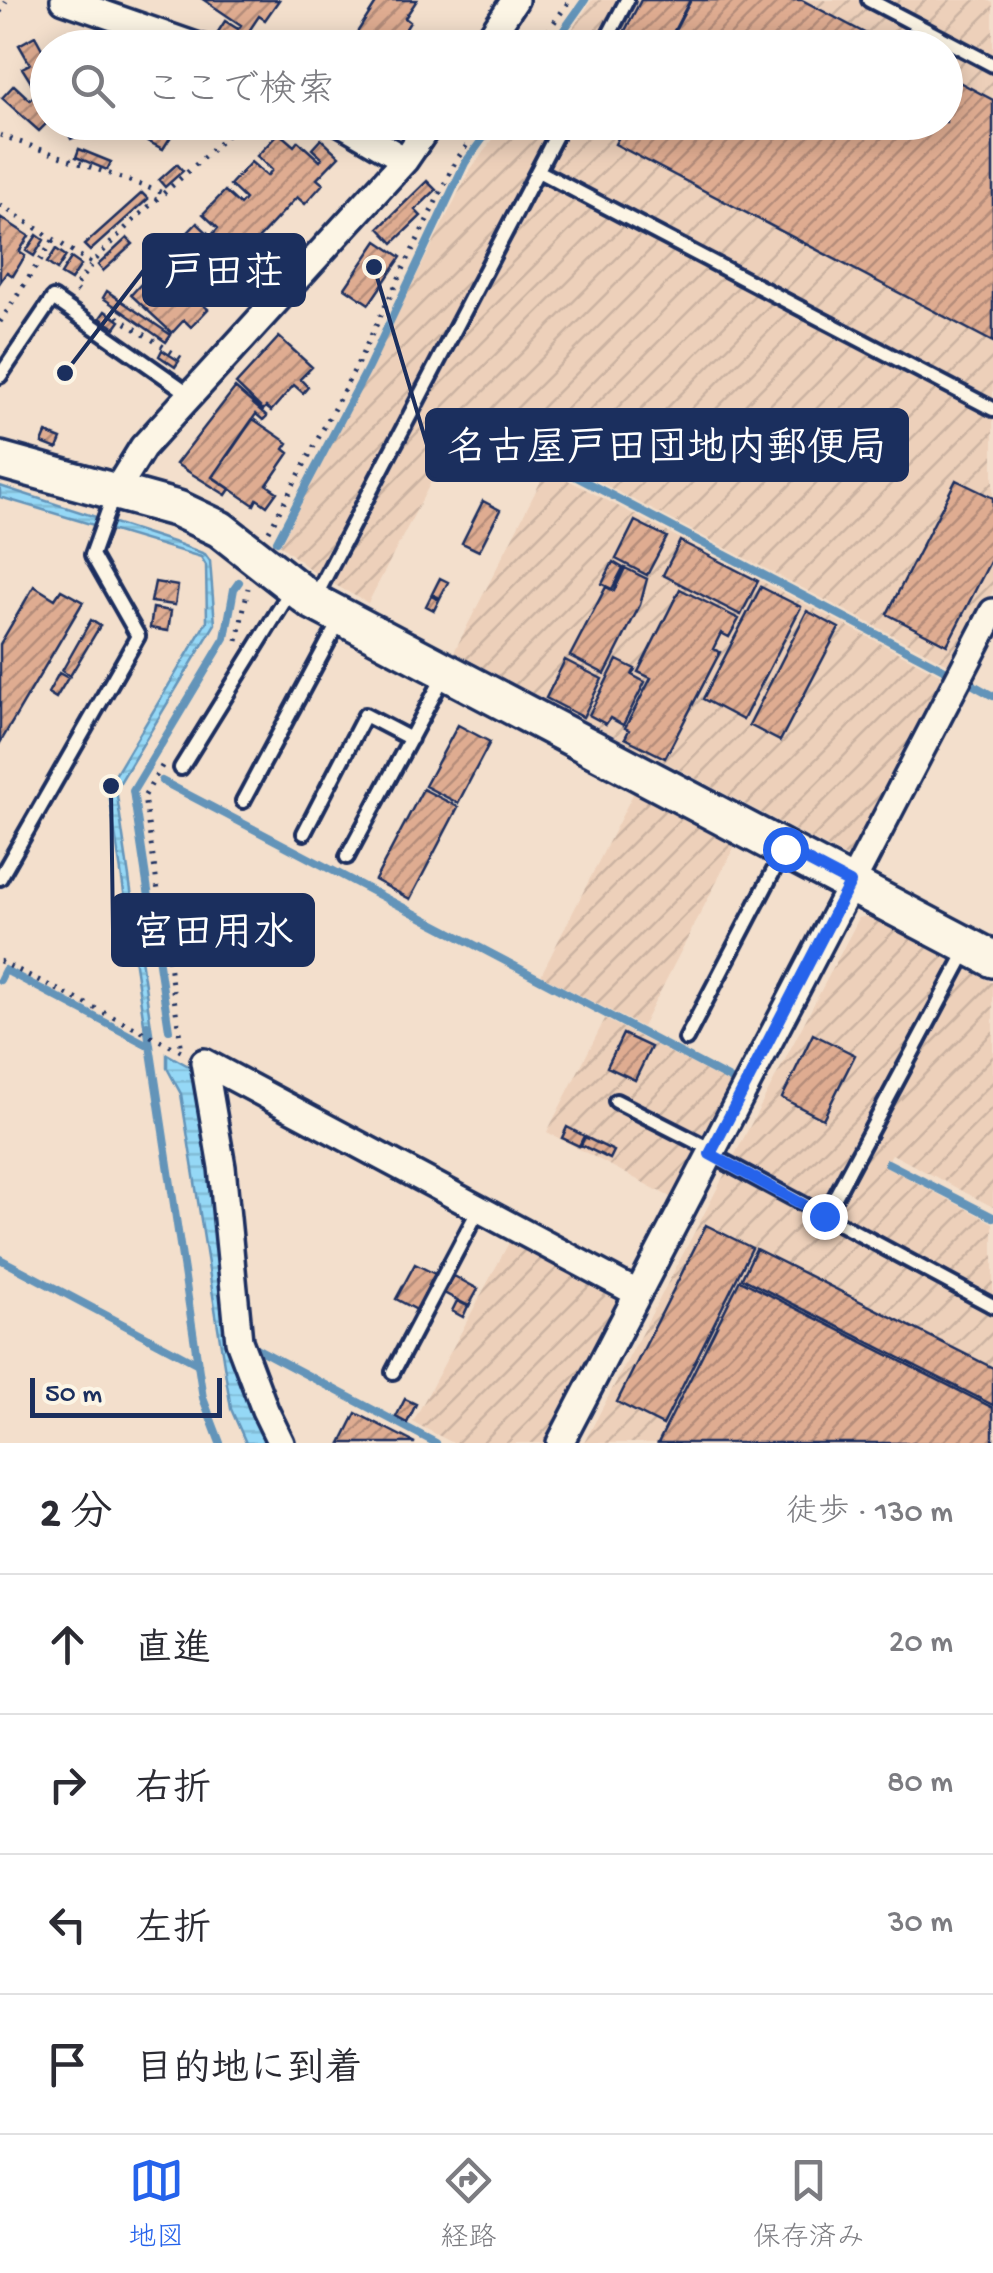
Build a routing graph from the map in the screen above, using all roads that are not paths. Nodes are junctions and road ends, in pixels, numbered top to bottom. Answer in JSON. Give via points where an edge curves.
{"nodes":[{"id":1,"x":64,"y":0,"type":"edge"},
{"id":2,"x":515,"y":0,"type":"edge"},
{"id":3,"x":627,"y":0,"type":"edge"},
{"id":4,"x":869,"y":0,"type":"edge"},
{"id":5,"x":150,"y":30,"type":"edge"},
{"id":6,"x":495,"y":30,"type":"edge"},
{"id":7,"x":611,"y":30,"type":"edge"},
{"id":8,"x":926,"y":30,"type":"edge"},
{"id":9,"x":963,"y":49,"type":"edge"},
{"id":10,"x":993,"y":65,"type":"edge"},
{"id":11,"x":371,"y":140,"type":"edge"},
{"id":12,"x":419,"y":140,"type":"edge"},
{"id":13,"x":554,"y":140,"type":"edge"},
{"id":14,"x":405,"y":160,"type":"junction"},
{"id":15,"x":538,"y":171,"type":"junction"},
{"id":16,"x":0,"y":376,"type":"edge"},
{"id":17,"x":191,"y":394,"type":"junction"},
{"id":18,"x":993,"y":409,"type":"edge"},
{"id":19,"x":0,"y":460,"type":"edge"},
{"id":20,"x":111,"y":502,"type":"junction"},
{"id":21,"x":316,"y":602,"type":"junction"},
{"id":22,"x":993,"y":612,"type":"edge"},
{"id":23,"x":446,"y":673,"type":"junction"},
{"id":24,"x":411,"y":738,"type":"junction"},
{"id":25,"x":181,"y":768,"type":"dead end"},
{"id":26,"x":243,"y":801,"type":"dead end"},
{"id":27,"x":304,"y":833,"type":"dead end"},
{"id":28,"x":785,"y":849,"type":"junction"},
{"id":29,"x":347,"y":857,"type":"dead end"},
{"id":30,"x":0,"y":878,"type":"edge"},
{"id":31,"x":850,"y":883,"type":"junction"},
{"id":32,"x":981,"y":952,"type":"edge"},
{"id":33,"x":686,"y":1039,"type":"dead end"},
{"id":34,"x":616,"y":1101,"type":"dead end"},
{"id":35,"x":711,"y":1152,"type":"junction"},
{"id":36,"x":478,"y":1208,"type":"junction"},
{"id":37,"x":824,"y":1216,"type":"junction"},
{"id":38,"x":637,"y":1293,"type":"junction"},
{"id":39,"x":993,"y":1306,"type":"edge"},
{"id":40,"x":392,"y":1372,"type":"dead end"},
{"id":41,"x":282,"y":1443,"type":"edge"},
{"id":42,"x":560,"y":1443,"type":"edge"}],
"edges":[{"from":1,"to":5,"type":"street"},
{"from":2,"to":6,"type":"street"},
{"from":3,"to":7,"type":"lane"},
{"from":4,"to":8,"type":"lane"},
{"from":9,"to":10,"type":"lane"},
{"from":11,"to":14,"type":"street"},
{"from":12,"to":14,"type":"street"},
{"from":13,"to":15,"type":"lane"},
{"from":14,"to":17,"type":"street"},
{"from":15,"to":18,"type":"lane"},
{"from":15,"to":21,"type":"lane"},
{"from":16,"to":17,"type":"lane","via":[[53,298]]},
{"from":17,"to":20,"type":"street","via":[[143,447]]},
{"from":19,"to":20,"type":"street"},
{"from":20,"to":21,"type":"street","via":[[178,509],[220,529]]},
{"from":20,"to":30,"type":"lane","via":[[92,554],[138,636]]},
{"from":21,"to":23,"type":"street"},
{"from":21,"to":25,"type":"lane"},
{"from":21,"to":26,"type":"lane"},
{"from":22,"to":31,"type":"street"},
{"from":23,"to":24,"type":"lane"},
{"from":23,"to":28,"type":"street"},
{"from":24,"to":27,"type":"lane","via":[[365,714]]},
{"from":24,"to":29,"type":"lane"},
{"from":28,"to":31,"type":"street"},
{"from":28,"to":33,"type":"lane"},
{"from":31,"to":32,"type":"street"},
{"from":31,"to":35,"type":"street"},
{"from":32,"to":37,"type":"lane"},
{"from":34,"to":35,"type":"lane"},
{"from":35,"to":37,"type":"lane"},
{"from":35,"to":38,"type":"street"},
{"from":36,"to":38,"type":"street"},
{"from":36,"to":40,"type":"lane"},
{"from":36,"to":41,"type":"street","via":[[204,1062],[239,1341]]},
{"from":37,"to":39,"type":"lane"},
{"from":38,"to":42,"type":"street"}]}
